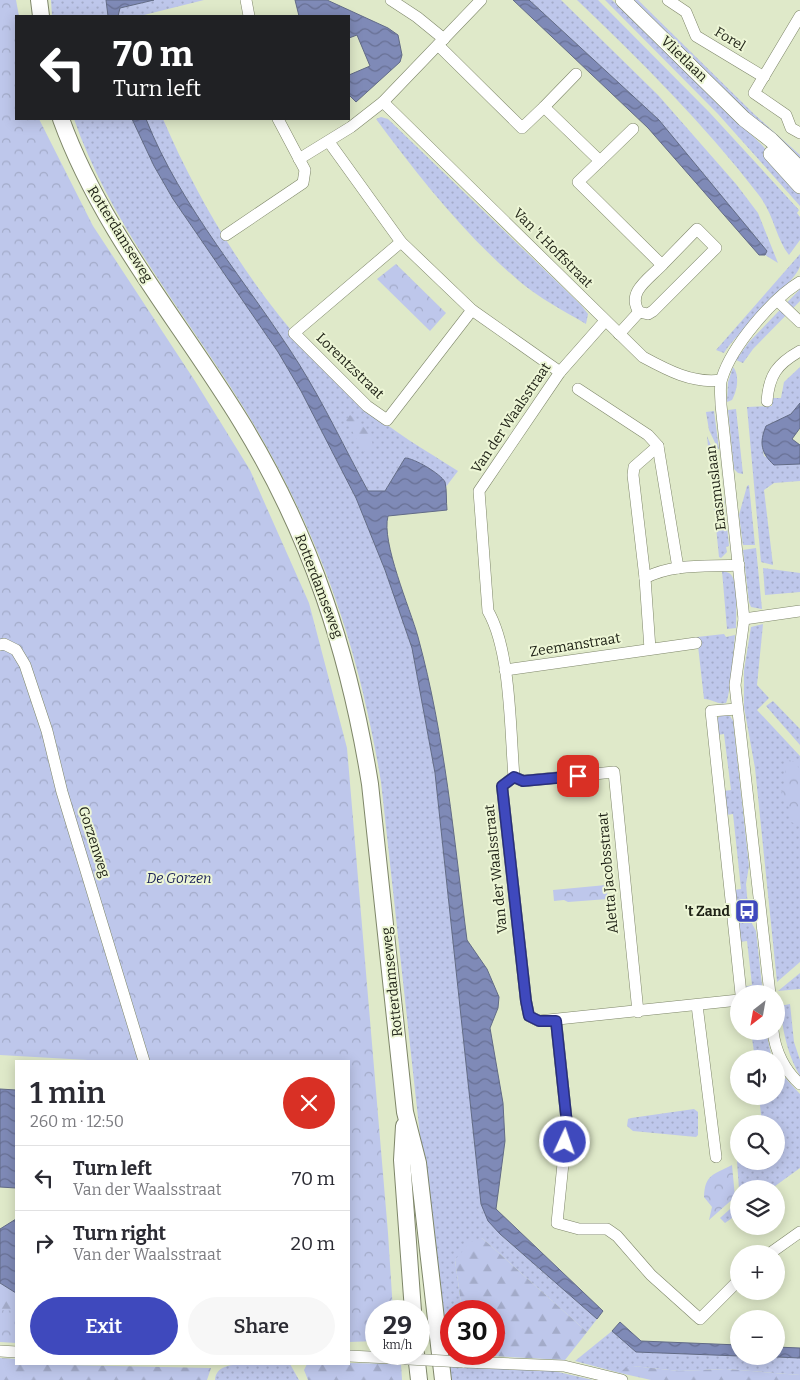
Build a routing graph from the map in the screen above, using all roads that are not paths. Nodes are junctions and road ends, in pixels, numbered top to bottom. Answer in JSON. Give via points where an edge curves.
{"nodes":[{"id":1,"x":40,"y":0,"type":"edge"},
{"id":2,"x":246,"y":0,"type":"edge"},
{"id":3,"x":391,"y":0,"type":"edge"},
{"id":4,"x":480,"y":0,"type":"edge"},
{"id":5,"x":623,"y":0,"type":"edge"},
{"id":6,"x":668,"y":0,"type":"edge"},
{"id":7,"x":41,"y":15,"type":"edge"},
{"id":8,"x":249,"y":15,"type":"edge"},
{"id":9,"x":800,"y":16,"type":"edge"},
{"id":10,"x":441,"y":42,"type":"junction"},
{"id":11,"x":576,"y":74,"type":"dead end"},
{"id":12,"x":764,"y":77,"type":"junction"},
{"id":13,"x":383,"y":102,"type":"junction"},
{"id":14,"x":544,"y":107,"type":"junction"},
{"id":15,"x":744,"y":119,"type":"junction"},
{"id":16,"x":61,"y":120,"type":"edge"},
{"id":17,"x":279,"y":120,"type":"edge"},
{"id":18,"x":633,"y":129,"type":"dead end"},
{"id":19,"x":800,"y":133,"type":"edge"},
{"id":20,"x":329,"y":142,"type":"junction"},
{"id":21,"x":299,"y":160,"type":"junction"},
{"id":22,"x":600,"y":161,"type":"junction"},
{"id":23,"x":800,"y":169,"type":"edge"},
{"id":24,"x":800,"y":186,"type":"edge"},
{"id":25,"x":226,"y":235,"type":"dead end"},
{"id":26,"x":401,"y":242,"type":"junction"},
{"id":27,"x":662,"y":265,"type":"junction"},
{"id":28,"x":800,"y":271,"type":"edge"},
{"id":29,"x":795,"y":285,"type":"edge"},
{"id":30,"x":778,"y":301,"type":"junction"},
{"id":31,"x":472,"y":310,"type":"junction"},
{"id":32,"x":639,"y":312,"type":"junction"},
{"id":33,"x":605,"y":321,"type":"junction"},
{"id":34,"x":800,"y":322,"type":"edge"},
{"id":35,"x":619,"y":334,"type":"junction"},
{"id":36,"x":800,"y":351,"type":"edge"},
{"id":37,"x":560,"y":372,"type":"junction"},
{"id":38,"x":721,"y":380,"type":"junction"},
{"id":39,"x":578,"y":389,"type":"dead end"},
{"id":40,"x":767,"y":402,"type":"dead end"},
{"id":41,"x":658,"y":446,"type":"junction"},
{"id":42,"x":739,"y":565,"type":"junction"},
{"id":43,"x":678,"y":568,"type":"junction"},
{"id":44,"x":645,"y":578,"type":"junction"},
{"id":45,"x":800,"y":611,"type":"edge"},
{"id":46,"x":744,"y":619,"type":"junction"},
{"id":47,"x":696,"y":643,"type":"dead end"},
{"id":48,"x":0,"y":645,"type":"edge"},
{"id":49,"x":650,"y":649,"type":"junction"},
{"id":50,"x":505,"y":670,"type":"junction"},
{"id":51,"x":737,"y":709,"type":"junction"},
{"id":52,"x":514,"y":777,"type":"junction"},
{"id":53,"x":740,"y":985,"type":"edge"},
{"id":54,"x":769,"y":985,"type":"edge"},
{"id":55,"x":730,"y":1001,"type":"edge"},
{"id":56,"x":697,"y":1005,"type":"junction"},
{"id":57,"x":638,"y":1012,"type":"junction"},
{"id":58,"x":556,"y":1021,"type":"junction"},
{"id":59,"x":774,"y":1040,"type":"edge"},
{"id":60,"x":144,"y":1060,"type":"edge"},
{"id":61,"x":800,"y":1084,"type":"edge"},
{"id":62,"x":405,"y":1112,"type":"junction"},
{"id":63,"x":716,"y":1157,"type":"dead end"},
{"id":64,"x":800,"y":1232,"type":"edge"},
{"id":65,"x":782,"y":1245,"type":"edge"},
{"id":66,"x":730,"y":1289,"type":"edge"},
{"id":67,"x":412,"y":1300,"type":"edge"},
{"id":68,"x":0,"y":1351,"type":"edge"},
{"id":69,"x":15,"y":1352,"type":"edge"},
{"id":70,"x":350,"y":1356,"type":"edge"},
{"id":71,"x":417,"y":1365,"type":"edge"},
{"id":72,"x":419,"y":1380,"type":"edge"},
{"id":73,"x":443,"y":1380,"type":"edge"},
{"id":74,"x":622,"y":1380,"type":"edge"}],
"edges":[{"from":1,"to":7,"type":"main road"},
{"from":2,"to":8,"type":"street"},
{"from":3,"to":10,"type":"street","via":[[417,17]]},
{"from":4,"to":10,"type":"street"},
{"from":5,"to":15,"type":"street","name":"Vlietlaan"},
{"from":6,"to":12,"type":"street","name":"Forel","via":[[686,12],[696,36]]},
{"from":9,"to":12,"type":"street"},
{"from":10,"to":13,"type":"street"},
{"from":10,"to":14,"type":"street","via":[[522,128]]},
{"from":11,"to":14,"type":"street"},
{"from":12,"to":19,"type":"street","via":[[754,93],[786,115],[791,128]]},
{"from":13,"to":20,"type":"street"},
{"from":13,"to":33,"type":"street","name":"Van 't Hoffstraat"},
{"from":14,"to":22,"type":"street"},
{"from":15,"to":23,"type":"street","name":"Vlietlaan"},
{"from":15,"to":24,"type":"street","name":"Vlietlaan"},
{"from":16,"to":62,"type":"main road","name":"Rotterdamseweg","via":[[84,175],[105,212],[267,466],[301,536],[329,606],[352,686],[370,784]]},
{"from":17,"to":21,"type":"street"},
{"from":18,"to":22,"type":"street"},
{"from":20,"to":21,"type":"street"},
{"from":20,"to":26,"type":"street"},
{"from":21,"to":25,"type":"street","via":[[305,170],[303,183]]},
{"from":22,"to":27,"type":"street","via":[[578,182]]},
{"from":26,"to":31,"type":"street"},
{"from":26,"to":31,"type":"street","name":"Lorentzstraat","via":[[294,333],[367,406],[387,420]]},
{"from":27,"to":32,"type":"street","via":[[634,294],[634,304]]},
{"from":27,"to":32,"type":"street","via":[[697,229],[716,248],[653,311],[648,314]]},
{"from":28,"to":29,"type":"street","name":"Erasmuslaan"},
{"from":29,"to":30,"type":"street","name":"Erasmuslaan"},
{"from":30,"to":34,"type":"street"},
{"from":30,"to":38,"type":"street","name":"Erasmuslaan","via":[[745,335]]},
{"from":31,"to":37,"type":"street"},
{"from":32,"to":35,"type":"street"},
{"from":33,"to":35,"type":"street","name":"Van 't Hoffstraat"},
{"from":33,"to":37,"type":"street","name":"Van der Waalsstraat"},
{"from":35,"to":38,"type":"street","name":"Van 't Hoffstraat","via":[[643,357],[672,372],[706,381]]},
{"from":36,"to":40,"type":"street","via":[[774,372],[768,385]]},
{"from":37,"to":50,"type":"street","name":"Van der Waalsstraat","via":[[479,491],[488,610],[496,624]]},
{"from":38,"to":42,"type":"street","name":"Erasmuslaan"},
{"from":39,"to":41,"type":"street","via":[[648,435]]},
{"from":41,"to":43,"type":"street"},
{"from":41,"to":44,"type":"street","via":[[634,467],[633,475]]},
{"from":42,"to":43,"type":"street"},
{"from":42,"to":46,"type":"street","name":"Erasmuslaan"},
{"from":43,"to":44,"type":"street","via":[[656,572]]},
{"from":44,"to":49,"type":"street"},
{"from":45,"to":46,"type":"street"},
{"from":46,"to":51,"type":"street","name":"Erasmuslaan","via":[[735,685]]},
{"from":47,"to":49,"type":"street","name":"Zeemanstraat"},
{"from":48,"to":60,"type":"street","name":"Gorzenweg","via":[[16,650],[25,665]]},
{"from":49,"to":50,"type":"street","name":"Zeemanstraat"},
{"from":50,"to":52,"type":"street","name":"Van der Waalsstraat"},
{"from":51,"to":53,"type":"street","via":[[710,711]]},
{"from":51,"to":54,"type":"street","name":"Erasmuslaan"},
{"from":52,"to":57,"type":"street","name":"Aletta Jacobsstraat","via":[[523,781],[614,772]]},
{"from":52,"to":58,"type":"street","name":"Van der Waalsstraat","via":[[502,786],[526,1001],[529,1016],[539,1021]]},
{"from":55,"to":56,"type":"street"},
{"from":56,"to":57,"type":"street"},
{"from":56,"to":63,"type":"street"},
{"from":57,"to":58,"type":"street"},
{"from":58,"to":66,"type":"street","via":[[567,1124],[557,1222],[579,1229],[607,1229],[700,1319]]},
{"from":59,"to":61,"type":"street","via":[[788,1074]]},
{"from":62,"to":67,"type":"main road","name":"Rotterdamseweg","via":[[402,1160]]},
{"from":62,"to":73,"type":"main road","name":"Rotterdamseweg","via":[[418,1163]]},
{"from":64,"to":65,"type":"street"},
{"from":68,"to":69,"type":"street"},
{"from":70,"to":74,"type":"street","bridge":true,"via":[[564,1366]]},
{"from":71,"to":72,"type":"main road"}]}
